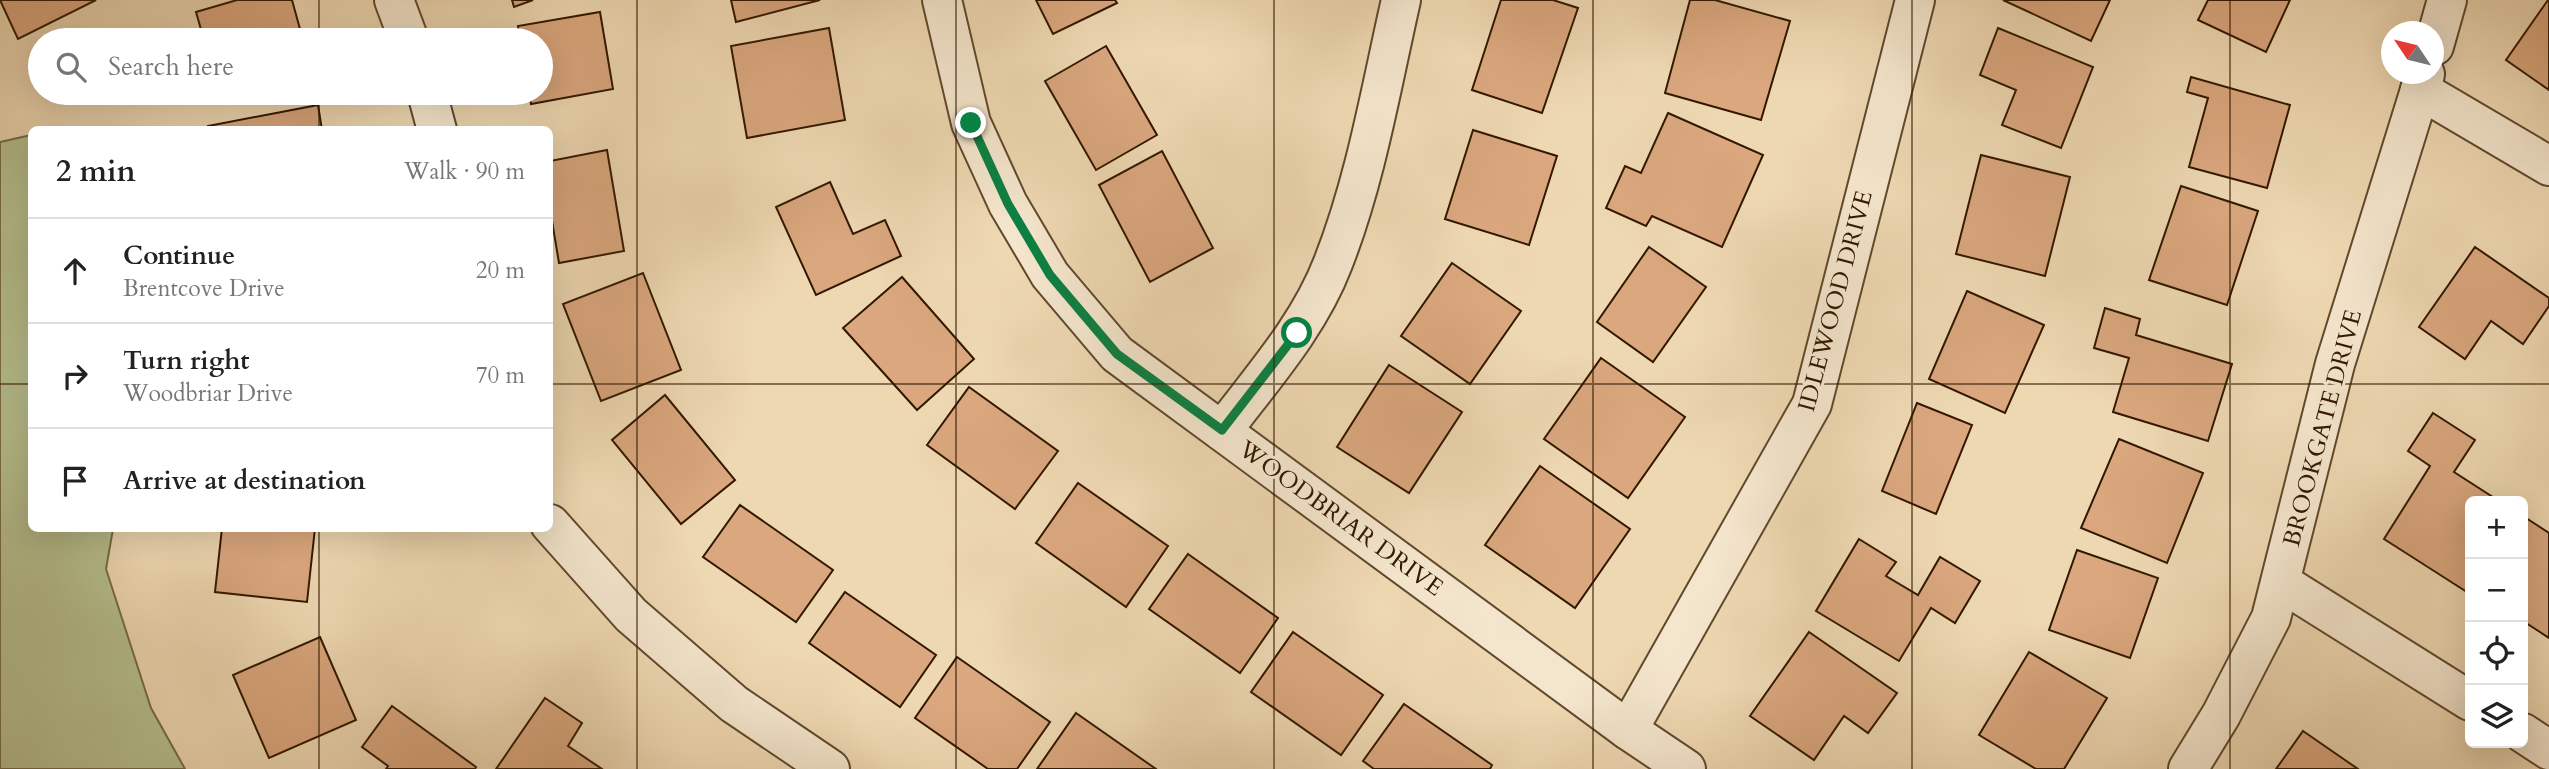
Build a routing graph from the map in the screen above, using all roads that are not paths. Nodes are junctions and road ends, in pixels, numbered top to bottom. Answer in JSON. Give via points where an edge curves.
{"nodes":[{"id":1,"x":394,"y":0,"type":"edge"},
{"id":2,"x":942,"y":0,"type":"edge"},
{"id":3,"x":1401,"y":0,"type":"edge"},
{"id":4,"x":1914,"y":0,"type":"edge"},
{"id":5,"x":2447,"y":0,"type":"edge"},
{"id":6,"x":2441,"y":21,"type":"edge"},
{"id":7,"x":404,"y":28,"type":"edge"},
{"id":8,"x":2422,"y":84,"type":"edge"},
{"id":9,"x":2426,"y":84,"type":"edge"},
{"id":10,"x":430,"y":105,"type":"edge"},
{"id":11,"x":436,"y":126,"type":"edge"},
{"id":12,"x":2549,"y":166,"type":"edge"},
{"id":13,"x":1222,"y":430,"type":"junction"},
{"id":14,"x":553,"y":527,"type":"edge"},
{"id":15,"x":2282,"y":583,"type":"junction"},
{"id":16,"x":2465,"y":698,"type":"edge"},
{"id":17,"x":1628,"y":730,"type":"junction"},
{"id":18,"x":2528,"y":736,"type":"edge"},
{"id":19,"x":2549,"y":750,"type":"edge"},
{"id":20,"x":830,"y":769,"type":"edge"},
{"id":21,"x":1686,"y":769,"type":"edge"},
{"id":22,"x":2188,"y":769,"type":"edge"}],
"edges":[{"from":1,"to":7,"type":"street"},
{"from":2,"to":13,"type":"street","name":"WOODBRIAR DRIVE","via":[[971,123],[1008,204],[1050,275],[1117,354]]},
{"from":3,"to":13,"type":"street","via":[[1362,174],[1333,264],[1297,333]]},
{"from":4,"to":17,"type":"street","name":"IDLEWOOD DRIVE","via":[[1812,404]]},
{"from":5,"to":6,"type":"street"},
{"from":8,"to":15,"type":"street","name":"BROOKGATE DRIVE","via":[[2335,364]]},
{"from":9,"to":12,"type":"street"},
{"from":10,"to":11,"type":"street"},
{"from":13,"to":17,"type":"street","name":"WOODBRIAR DRIVE"},
{"from":14,"to":20,"type":"street","via":[[631,615],[734,704]]},
{"from":15,"to":16,"type":"street"},
{"from":15,"to":22,"type":"street","name":"BROOKGATE DRIVE","via":[[2272,618]]},
{"from":17,"to":21,"type":"street","name":"WOODBRIAR DRIVE"},
{"from":18,"to":19,"type":"street"}]}
